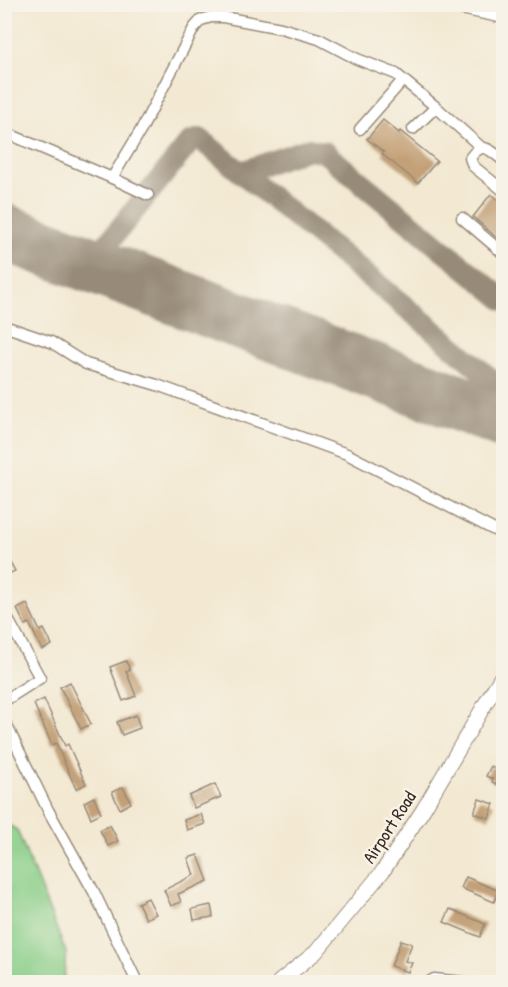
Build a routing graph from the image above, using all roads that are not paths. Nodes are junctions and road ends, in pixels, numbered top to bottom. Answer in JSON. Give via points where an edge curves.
{"nodes":[{"id":1,"x":437,"y":4,"type":"edge"},
{"id":2,"x":504,"y":18,"type":"edge"},
{"id":3,"x":403,"y":80,"type":"junction"},
{"id":4,"x":436,"y":107,"type":"junction"},
{"id":5,"x":360,"y":129,"type":"dead end"},
{"id":6,"x":413,"y":129,"type":"dead end"},
{"id":7,"x":4,"y":132,"type":"edge"},
{"id":8,"x":482,"y":148,"type":"junction"},
{"id":9,"x":504,"y":161,"type":"edge"},
{"id":10,"x":112,"y":178,"type":"junction"},
{"id":11,"x":504,"y":191,"type":"edge"},
{"id":12,"x":148,"y":195,"type":"dead end"},
{"id":13,"x":462,"y":218,"type":"dead end"},
{"id":14,"x":504,"y":254,"type":"edge"},
{"id":15,"x":4,"y":326,"type":"edge"},
{"id":16,"x":504,"y":535,"type":"edge"},
{"id":17,"x":4,"y":612,"type":"edge"},
{"id":18,"x":504,"y":672,"type":"edge"},
{"id":19,"x":4,"y":701,"type":"edge"},
{"id":20,"x":4,"y":720,"type":"edge"},
{"id":21,"x":8,"y":739,"type":"edge"},
{"id":22,"x":137,"y":982,"type":"edge"},
{"id":23,"x":279,"y":982,"type":"edge"},
{"id":24,"x":429,"y":982,"type":"edge"},
{"id":25,"x":464,"y":982,"type":"edge"}],
"edges":[{"from":1,"to":2,"type":"lane"},
{"from":3,"to":4,"type":"lane"},
{"from":3,"to":5,"type":"lane"},
{"from":3,"to":10,"type":"lane","via":[[320,39],[281,28],[211,17],[194,27]]},
{"from":4,"to":6,"type":"lane"},
{"from":4,"to":8,"type":"lane"},
{"from":7,"to":10,"type":"lane"},
{"from":8,"to":9,"type":"lane"},
{"from":8,"to":11,"type":"lane","via":[[470,158],[473,166]]},
{"from":10,"to":12,"type":"lane"},
{"from":13,"to":14,"type":"lane"},
{"from":15,"to":16,"type":"lane","via":[[51,342],[86,364],[157,385],[347,454]]},
{"from":17,"to":19,"type":"lane","via":[[40,678]]},
{"from":18,"to":23,"type":"main road","name":"Airport Road","via":[[383,872],[316,952]]},
{"from":20,"to":21,"type":"lane"},
{"from":21,"to":22,"type":"lane","via":[[94,892]]},
{"from":24,"to":25,"type":"lane"}]}
